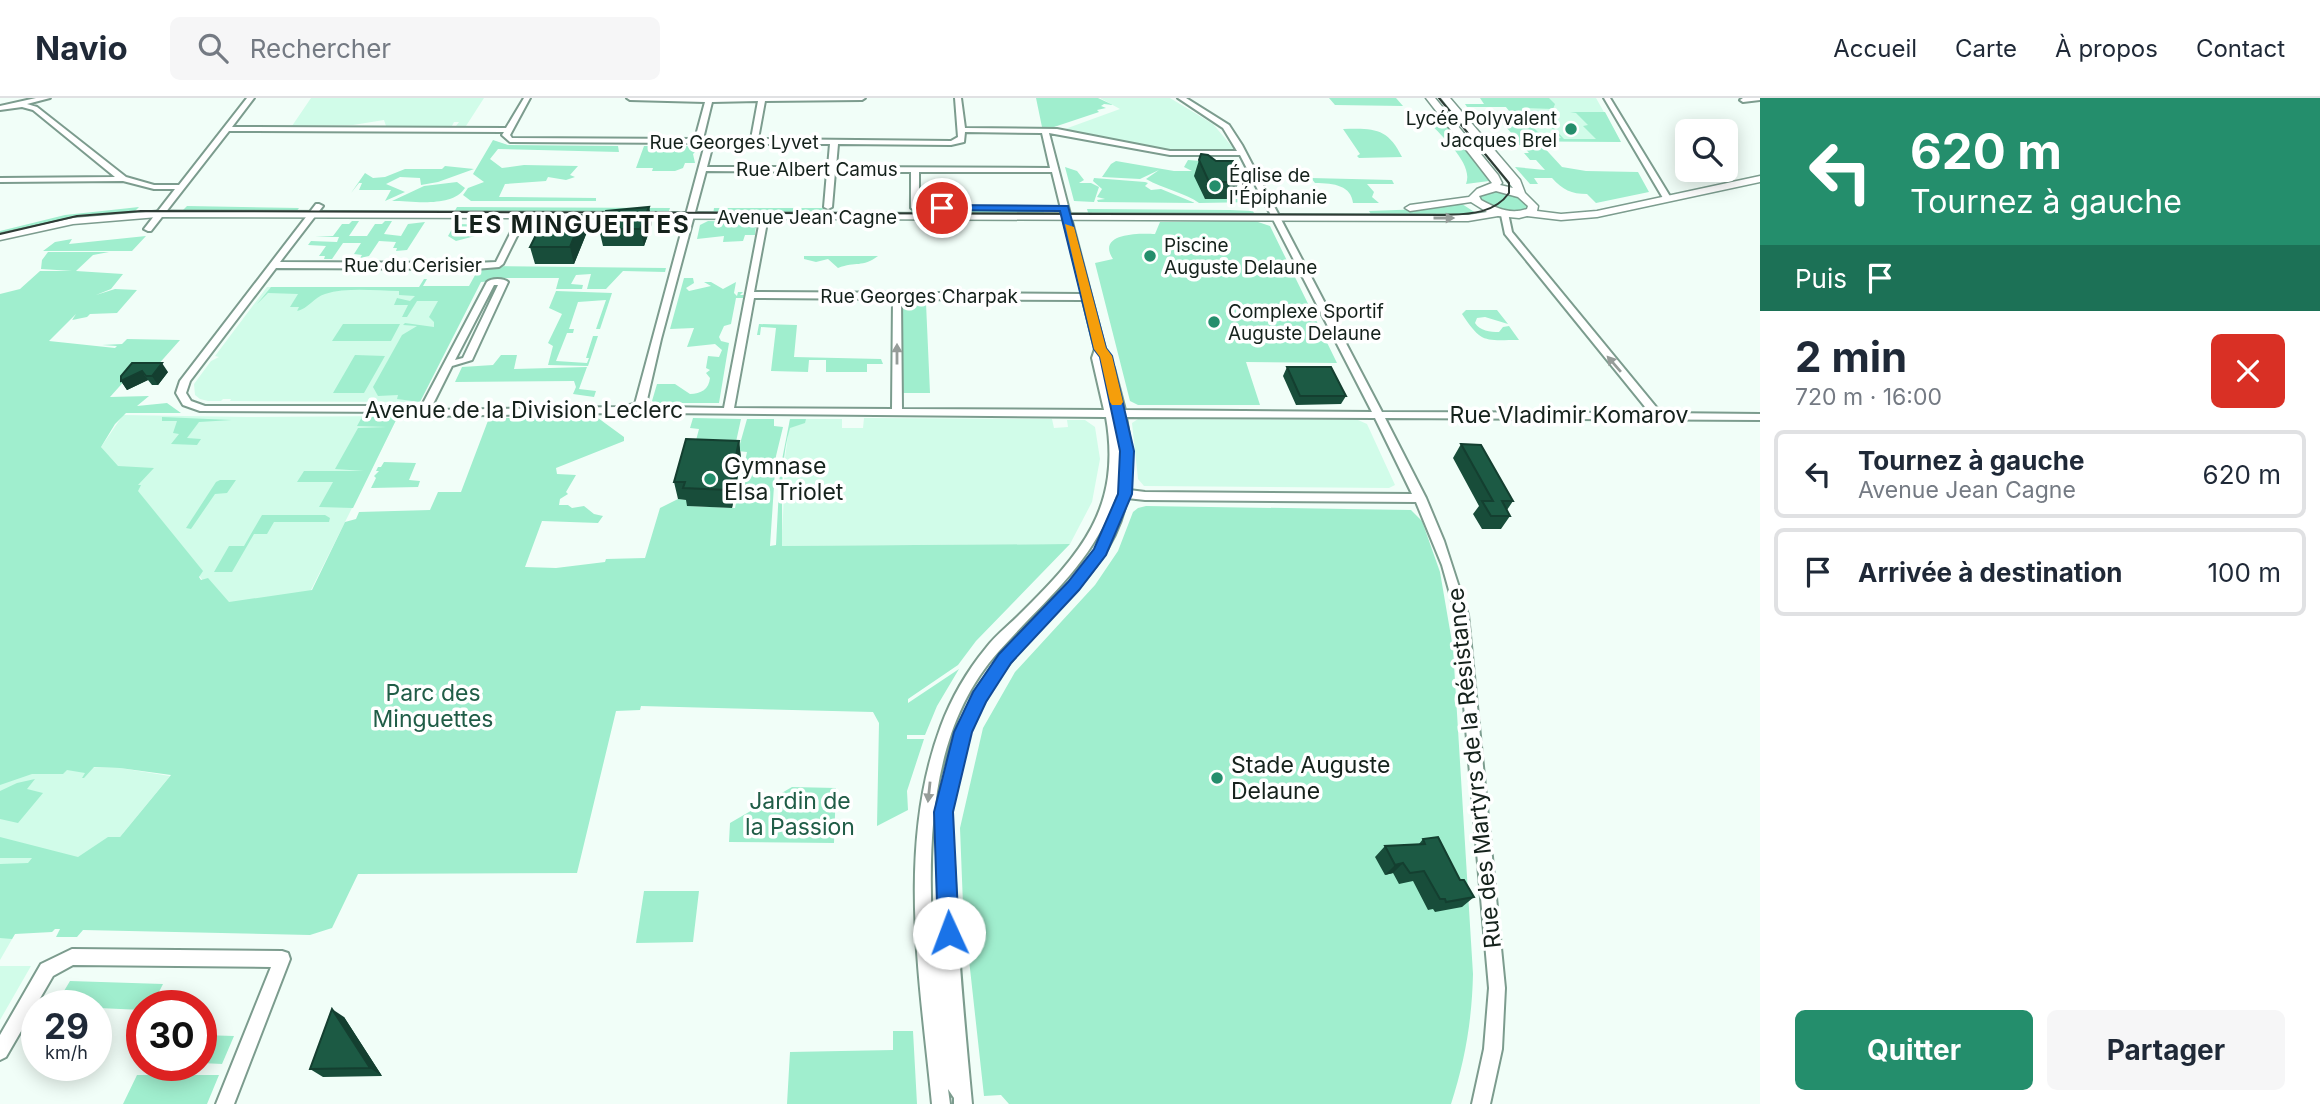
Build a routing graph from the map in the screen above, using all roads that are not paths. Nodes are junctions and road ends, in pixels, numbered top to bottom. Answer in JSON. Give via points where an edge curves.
{"nodes":[{"id":1,"x":47,"y":98,"type":"edge"},
{"id":2,"x":251,"y":98,"type":"edge"},
{"id":3,"x":527,"y":98,"type":"edge"},
{"id":4,"x":630,"y":98,"type":"edge"},
{"id":5,"x":862,"y":98,"type":"edge"},
{"id":6,"x":958,"y":98,"type":"edge"},
{"id":7,"x":1181,"y":98,"type":"edge"},
{"id":8,"x":1430,"y":98,"type":"edge"},
{"id":9,"x":1445,"y":98,"type":"edge"},
{"id":10,"x":1607,"y":98,"type":"edge"},
{"id":11,"x":1760,"y":98,"type":"edge"},
{"id":12,"x":709,"y":100,"type":"edge"},
{"id":13,"x":762,"y":100,"type":"junction"},
{"id":14,"x":1743,"y":100,"type":"dead end"},
{"id":15,"x":0,"y":107,"type":"edge"},
{"id":16,"x":226,"y":129,"type":"junction"},
{"id":17,"x":509,"y":130,"type":"junction"},
{"id":18,"x":963,"y":130,"type":"junction"},
{"id":19,"x":1045,"y":131,"type":"junction"},
{"id":20,"x":754,"y":142,"type":"junction"},
{"id":21,"x":698,"y":143,"type":"junction"},
{"id":22,"x":709,"y":143,"type":"junction"},
{"id":23,"x":834,"y":143,"type":"junction"},
{"id":24,"x":1242,"y":153,"type":"junction"},
{"id":25,"x":703,"y":169,"type":"junction"},
{"id":26,"x":832,"y":169,"type":"junction"},
{"id":27,"x":915,"y":169,"type":"junction"},
{"id":28,"x":1056,"y":170,"type":"junction"},
{"id":29,"x":123,"y":179,"type":"junction"},
{"id":30,"x":1760,"y":179,"type":"edge"},
{"id":31,"x":0,"y":180,"type":"edge"},
{"id":32,"x":182,"y":187,"type":"junction"},
{"id":33,"x":1493,"y":188,"type":"junction"},
{"id":34,"x":1521,"y":195,"type":"junction"},
{"id":35,"x":1667,"y":198,"type":"junction"},
{"id":36,"x":1474,"y":199,"type":"junction"},
{"id":37,"x":169,"y":204,"type":"junction"},
{"id":38,"x":828,"y":207,"type":"junction"},
{"id":39,"x":915,"y":208,"type":"junction"},
{"id":40,"x":1530,"y":208,"type":"junction"},
{"id":41,"x":316,"y":210,"type":"junction"},
{"id":42,"x":692,"y":211,"type":"junction"},
{"id":43,"x":1066,"y":213,"type":"junction"},
{"id":44,"x":1275,"y":213,"type":"junction"},
{"id":45,"x":158,"y":214,"type":"junction"},
{"id":46,"x":1501,"y":214,"type":"junction"},
{"id":47,"x":523,"y":216,"type":"junction"},
{"id":48,"x":764,"y":217,"type":"junction"},
{"id":49,"x":148,"y":229,"type":"dead end"},
{"id":50,"x":0,"y":230,"type":"edge"},
{"id":51,"x":0,"y":237,"type":"edge"},
{"id":52,"x":273,"y":265,"type":"junction"},
{"id":53,"x":750,"y":295,"type":"junction"},
{"id":54,"x":897,"y":296,"type":"junction"},
{"id":55,"x":1087,"y":297,"type":"junction"},
{"id":56,"x":450,"y":364,"type":"junction"},
{"id":57,"x":640,"y":405,"type":"junction"},
{"id":58,"x":728,"y":411,"type":"junction"},
{"id":59,"x":897,"y":411,"type":"junction"},
{"id":60,"x":1114,"y":412,"type":"junction"},
{"id":61,"x":423,"y":413,"type":"junction"},
{"id":62,"x":1377,"y":413,"type":"junction"},
{"id":63,"x":1658,"y":416,"type":"junction"},
{"id":64,"x":1760,"y":417,"type":"edge"},
{"id":65,"x":1119,"y":492,"type":"junction"},
{"id":66,"x":1420,"y":498,"type":"junction"},
{"id":67,"x":950,"y":945,"type":"junction"},
{"id":68,"x":936,"y":1007,"type":"junction"},
{"id":69,"x":0,"y":1051,"type":"edge"},
{"id":70,"x":962,"y":1100,"type":"edge"},
{"id":71,"x":225,"y":1104,"type":"edge"},
{"id":72,"x":941,"y":1104,"type":"edge"},
{"id":73,"x":1481,"y":1104,"type":"edge"}],
"edges":[{"from":1,"to":15,"type":"street"},
{"from":2,"to":16,"type":"street"},
{"from":3,"to":17,"type":"street"},
{"from":4,"to":12,"type":"street"},
{"from":5,"to":13,"type":"street"},
{"from":6,"to":18,"type":"street"},
{"from":7,"to":24,"type":"street","via":[[1226,127]]},
{"from":8,"to":33,"type":"street","via":[[1495,177]]},
{"from":9,"to":34,"type":"street","via":[[1516,182]]},
{"from":10,"to":35,"type":"street"},
{"from":11,"to":14,"type":"street"},
{"from":12,"to":13,"type":"street"},
{"from":12,"to":21,"type":"street"},
{"from":13,"to":20,"type":"street"},
{"from":15,"to":29,"type":"street","via":[[35,108]]},
{"from":16,"to":17,"type":"street","name":"Rue Georges Lyvet"},
{"from":16,"to":32,"type":"street"},
{"from":17,"to":21,"type":"street","name":"Rue Georges Lyvet","via":[[510,140]]},
{"from":18,"to":19,"type":"street","name":"Rue Georges Lyvet"},
{"from":18,"to":23,"type":"street","name":"Rue Georges Lyvet","via":[[961,140],[951,143]]},
{"from":19,"to":24,"type":"street","name":"Rue Georges Lyvet","via":[[1170,153]]},
{"from":19,"to":28,"type":"street"},
{"from":20,"to":22,"type":"street","name":"Rue Georges Lyvet"},
{"from":20,"to":23,"type":"street","name":"Rue Georges Lyvet"},
{"from":21,"to":22,"type":"street","name":"Rue Georges Lyvet"},
{"from":22,"to":25,"type":"street"},
{"from":23,"to":26,"type":"street"},
{"from":24,"to":44,"type":"street"},
{"from":25,"to":26,"type":"street","name":"Rue Albert Camus"},
{"from":25,"to":42,"type":"street"},
{"from":26,"to":27,"type":"street","name":"Rue Albert Camus"},
{"from":26,"to":38,"type":"street"},
{"from":27,"to":28,"type":"street","name":"Rue Albert Camus"},
{"from":27,"to":39,"type":"street"},
{"from":28,"to":43,"type":"street"},
{"from":29,"to":31,"type":"street"},
{"from":29,"to":32,"type":"street","via":[[154,187]]},
{"from":30,"to":35,"type":"street","name":"Avenue Jean Cagne"},
{"from":32,"to":37,"type":"street"},
{"from":33,"to":34,"type":"street"},
{"from":33,"to":36,"type":"street","via":[[1476,192]]},
{"from":34,"to":40,"type":"street"},
{"from":35,"to":40,"type":"street","name":"Avenue Jean Cagne","via":[[1580,217]]},
{"from":36,"to":44,"type":"street","name":"Avenue Jean Cagne","via":[[1415,208]]},
{"from":36,"to":46,"type":"street"},
{"from":37,"to":41,"type":"street","name":"Avenue Jean Cagne"},
{"from":37,"to":45,"type":"street"},
{"from":37,"to":50,"type":"street","name":"Avenue Jean Cagne","via":[[90,210]]},
{"from":38,"to":39,"type":"street","name":"Avenue Jean Cagne"},
{"from":38,"to":42,"type":"street","name":"Avenue Jean Cagne"},
{"from":39,"to":43,"type":"street","name":"Avenue Jean Cagne"},
{"from":40,"to":46,"type":"street","name":"Avenue Jean Cagne"},
{"from":41,"to":42,"type":"street","name":"Avenue Jean Cagne"},
{"from":41,"to":45,"type":"street","name":"Avenue Jean Cagne"},
{"from":41,"to":47,"type":"street","name":"Avenue Jean Cagne"},
{"from":41,"to":52,"type":"street","name":"Avenue de la Division Leclerc"},
{"from":42,"to":47,"type":"street","name":"Avenue Jean Cagne"},
{"from":42,"to":48,"type":"street","name":"Avenue Jean Cagne"},
{"from":42,"to":57,"type":"street"},
{"from":43,"to":44,"type":"street","name":"Avenue Jean Cagne"},
{"from":43,"to":48,"type":"street","name":"Avenue Jean Cagne"},
{"from":43,"to":55,"type":"street"},
{"from":44,"to":46,"type":"street","name":"Avenue Jean Cagne","one_way":true,"via":[[1468,218]]},
{"from":44,"to":62,"type":"street","name":"Rue des Martyrs de la Résistance"},
{"from":45,"to":49,"type":"street"},
{"from":45,"to":51,"type":"street","name":"Avenue Jean Cagne","via":[[73,221]]},
{"from":63,"to":46,"type":"street","one_way":true,"via":[[1546,281],[1508,232]]},
{"from":47,"to":52,"type":"street","name":"Rue du Cerisier","via":[[499,264]]},
{"from":48,"to":53,"type":"street"},
{"from":52,"to":61,"type":"street","name":"Avenue de la Division Leclerc","via":[[185,381],[181,393],[187,403],[204,409],[404,409]]},
{"from":53,"to":54,"type":"street","name":"Rue Georges Charpak"},
{"from":53,"to":58,"type":"street"},
{"from":54,"to":55,"type":"street","name":"Rue Georges Charpak"},
{"from":59,"to":54,"type":"street","one_way":true},
{"from":55,"to":60,"type":"street","via":[[1100,349],[1106,356]]},
{"from":56,"to":56,"type":"street","via":[[491,282],[504,282],[467,360]]},
{"from":56,"to":61,"type":"street"},
{"from":57,"to":58,"type":"street","name":"Avenue de la Division Leclerc","via":[[660,410]]},
{"from":57,"to":61,"type":"street","name":"Avenue de la Division Leclerc","via":[[618,410]]},
{"from":58,"to":59,"type":"street","name":"Avenue de la Division Leclerc"},
{"from":59,"to":60,"type":"street","name":"Avenue de la Division Leclerc"},
{"from":60,"to":62,"type":"street","name":"Rue Vladimir Komarov"},
{"from":60,"to":65,"type":"street","via":[[1127,451]]},
{"from":62,"to":63,"type":"street","name":"Rue Vladimir Komarov"},
{"from":62,"to":66,"type":"street","name":"Rue des Martyrs de la Résistance"},
{"from":63,"to":64,"type":"street","name":"Rue Vladimir Komarov"},
{"from":65,"to":66,"type":"street","via":[[1232,498]]},
{"from":65,"to":67,"type":"street","via":[[1101,551],[1005,659],[979,697],[963,732],[943,812]]},
{"from":65,"to":68,"type":"street","one_way":true,"via":[[1087,547],[1061,580],[991,651],[948,726],[931,779],[924,837],[923,897]]},
{"from":66,"to":73,"type":"street","name":"Rue des Martyrs de la Résistance","via":[[1448,561],[1459,602],[1473,721],[1497,988],[1493,1049]]},
{"from":67,"to":68,"type":"street","via":[[942,963]]},
{"from":67,"to":70,"type":"street"},
{"from":68,"to":70,"type":"street","via":[[952,1079]]},
{"from":68,"to":72,"type":"street"},
{"from":69,"to":71,"type":"street","via":[[47,970],[72,957],[282,959]]}]}
